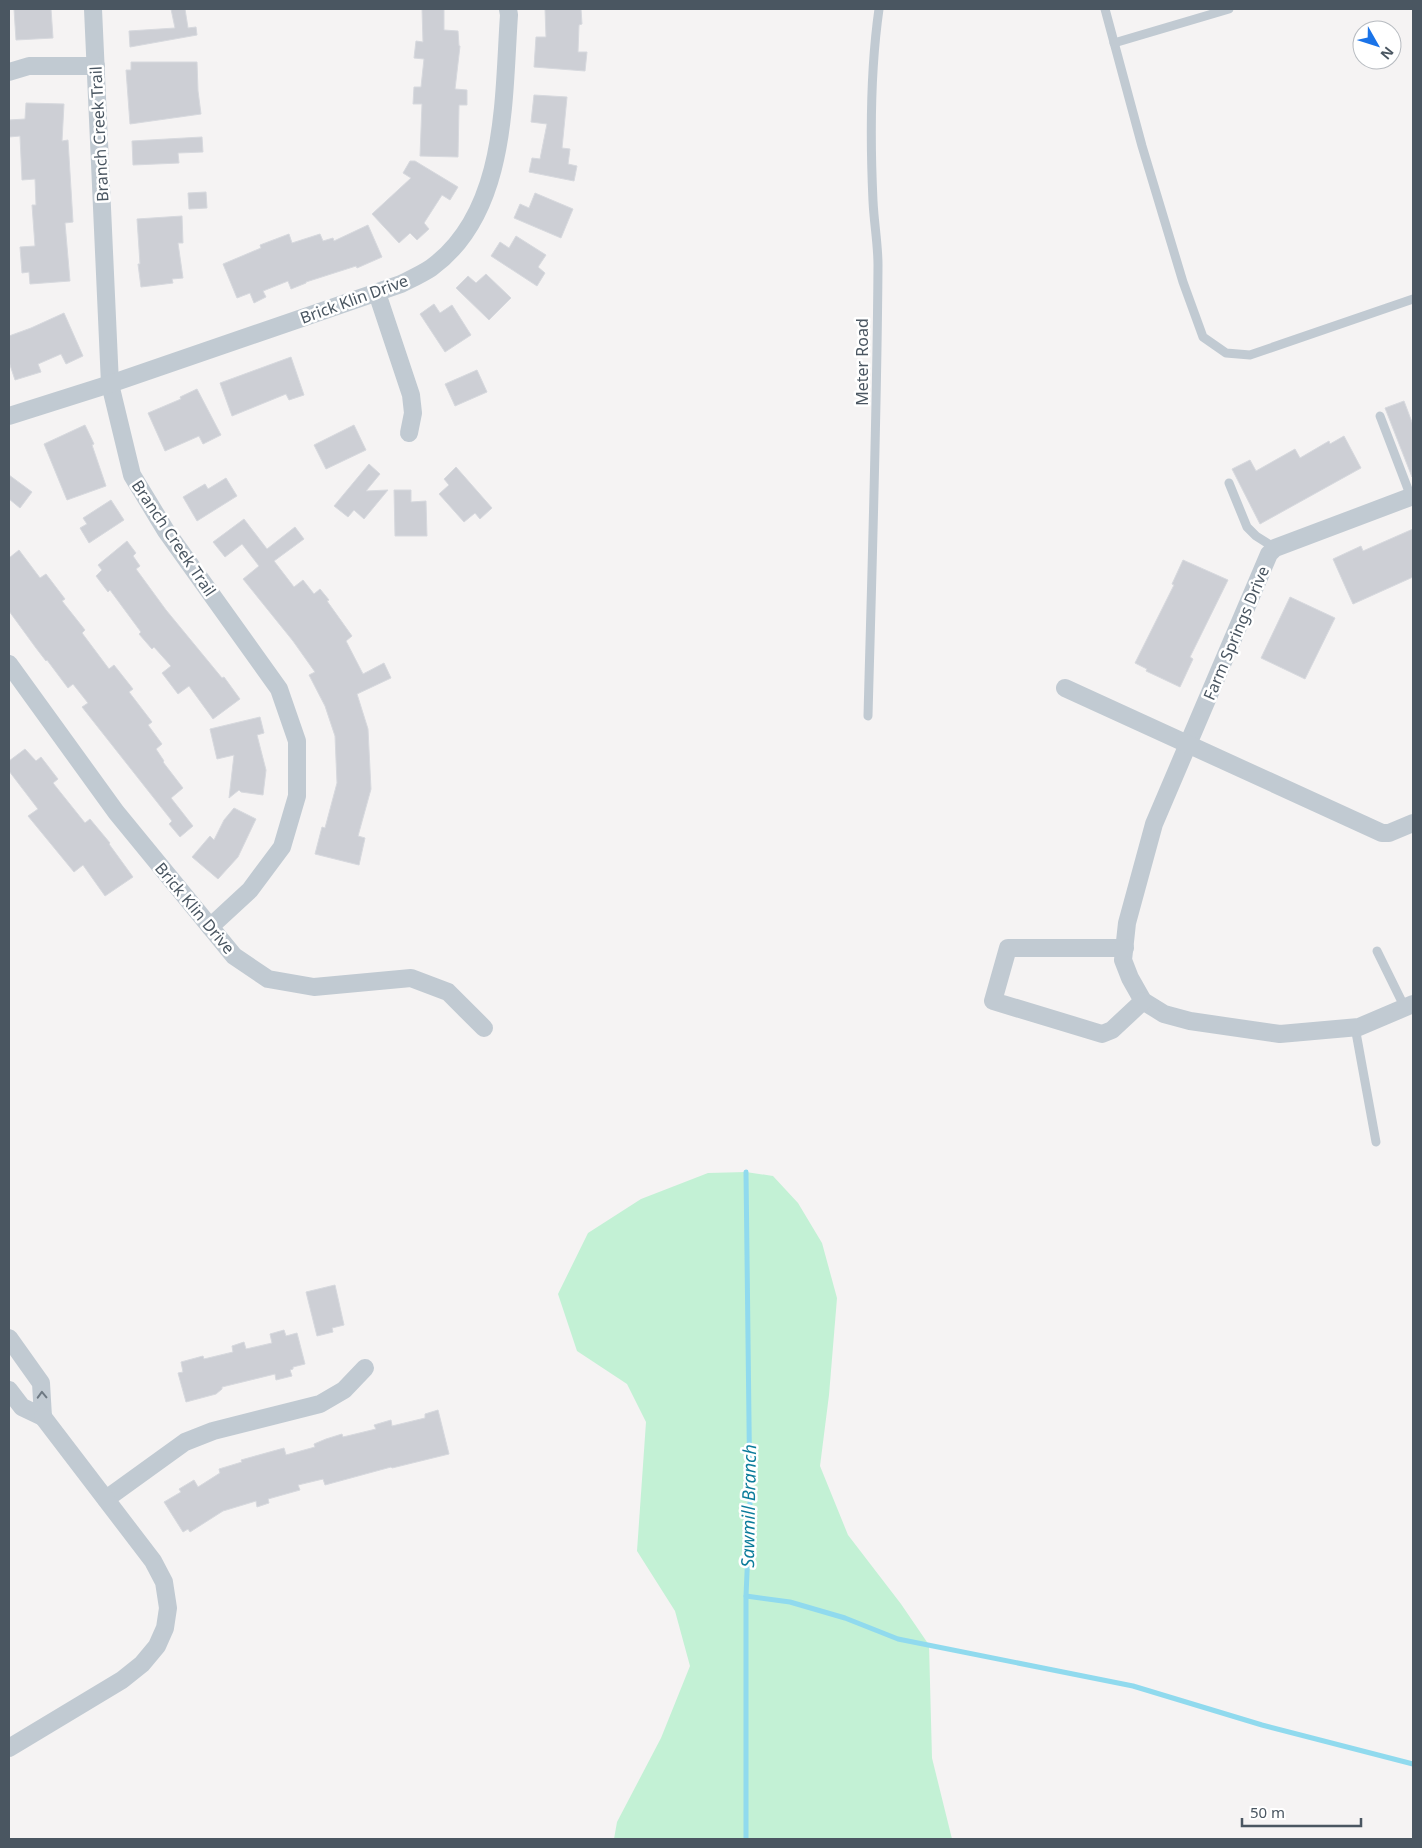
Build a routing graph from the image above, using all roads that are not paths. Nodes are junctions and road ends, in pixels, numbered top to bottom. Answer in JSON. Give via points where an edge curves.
{"nodes":[{"id":1,"x":93,"y":9,"type":"edge"},
{"id":2,"x":508,"y":9,"type":"edge"},
{"id":3,"x":879,"y":9,"type":"edge"},
{"id":4,"x":1105,"y":9,"type":"edge"},
{"id":5,"x":1229,"y":9,"type":"edge"},
{"id":6,"x":1114,"y":43,"type":"junction"},
{"id":7,"x":96,"y":66,"type":"junction"},
{"id":8,"x":9,"y":72,"type":"edge"},
{"id":9,"x":377,"y":292,"type":"junction"},
{"id":10,"x":1413,"y":299,"type":"edge"},
{"id":11,"x":110,"y":384,"type":"junction"},
{"id":12,"x":9,"y":416,"type":"edge"},
{"id":13,"x":1380,"y":416,"type":"dead end"},
{"id":14,"x":409,"y":433,"type":"dead end"},
{"id":15,"x":1229,"y":483,"type":"dead end"},
{"id":16,"x":1412,"y":496,"type":"edge"},
{"id":17,"x":1275,"y":548,"type":"junction"},
{"id":18,"x":9,"y":664,"type":"edge"},
{"id":19,"x":1065,"y":688,"type":"dead end"},
{"id":20,"x":868,"y":716,"type":"dead end"},
{"id":21,"x":1188,"y":744,"type":"junction"},
{"id":22,"x":1413,"y":823,"type":"edge"},
{"id":23,"x":210,"y":927,"type":"junction"},
{"id":24,"x":1124,"y":948,"type":"junction"},
{"id":25,"x":1377,"y":951,"type":"dead end"},
{"id":26,"x":1143,"y":1001,"type":"junction"},
{"id":27,"x":1409,"y":1006,"type":"edge"},
{"id":28,"x":1355,"y":1027,"type":"junction"},
{"id":29,"x":484,"y":1028,"type":"dead end"},
{"id":30,"x":1376,"y":1142,"type":"dead end"},
{"id":31,"x":9,"y":1338,"type":"edge"},
{"id":32,"x":366,"y":1368,"type":"dead end"},
{"id":33,"x":9,"y":1390,"type":"edge"},
{"id":34,"x":43,"y":1417,"type":"junction"},
{"id":35,"x":106,"y":1499,"type":"junction"},
{"id":36,"x":9,"y":1748,"type":"edge"}],
"edges":[{"from":1,"to":7,"type":"street","name":"Branch Creek Trail"},
{"from":2,"to":9,"type":"street","name":"Brick Klin Drive","via":[[502,119],[488,189],[474,219],[455,246],[431,268]]},
{"from":3,"to":20,"type":"lane","name":"Meter Road","via":[[871,113],[873,212],[878,262]]},
{"from":4,"to":6,"type":"lane"},
{"from":5,"to":6,"type":"lane"},
{"from":6,"to":10,"type":"lane","via":[[1182,282],[1203,337],[1226,353],[1250,355]]},
{"from":7,"to":8,"type":"street","via":[[29,66]]},
{"from":7,"to":11,"type":"street","name":"Branch Creek Trail"},
{"from":9,"to":11,"type":"street","name":"Brick Klin Drive"},
{"from":9,"to":14,"type":"street","via":[[412,395]]},
{"from":11,"to":12,"type":"street","name":"Brick Klin Drive"},
{"from":11,"to":23,"type":"street","name":"Branch Creek Trail","via":[[132,475],[166,531],[279,689],[296,741],[298,796],[282,847],[250,890]]},
{"from":13,"to":16,"type":"lane"},
{"from":15,"to":17,"type":"lane","via":[[1247,527]]},
{"from":16,"to":17,"type":"street","name":"Farm Springs Drive"},
{"from":17,"to":21,"type":"street","name":"Farm Springs Drive","via":[[1269,554]]},
{"from":18,"to":23,"type":"street","name":"Brick Klin Drive","via":[[116,812]]},
{"from":19,"to":21,"type":"street"},
{"from":21,"to":22,"type":"street","via":[[1382,833]]},
{"from":21,"to":24,"type":"street","name":"Farm Springs Drive","via":[[1154,824],[1127,923]]},
{"from":23,"to":29,"type":"street","name":"Brick Klin Drive","via":[[234,956],[268,979],[314,988],[411,978],[448,992]]},
{"from":24,"to":26,"type":"street","name":"Farm Springs Drive","via":[[1123,960]]},
{"from":24,"to":26,"type":"street","via":[[1008,948],[993,1001],[1102,1034],[1112,1030]]},
{"from":25,"to":27,"type":"lane"},
{"from":26,"to":28,"type":"street","name":"Farm Springs Drive","via":[[1164,1014],[1182,1019],[1280,1034]]},
{"from":27,"to":28,"type":"street","name":"Farm Springs Drive"},
{"from":28,"to":30,"type":"lane"},
{"from":34,"to":31,"type":"street","one_way":true,"via":[[41,1383]]},
{"from":32,"to":35,"type":"street","via":[[344,1390],[320,1404],[213,1430],[185,1442]]},
{"from":33,"to":34,"type":"street","via":[[22,1407]]},
{"from":34,"to":35,"type":"street"},
{"from":35,"to":36,"type":"street","via":[[153,1561],[164,1582],[168,1608],[165,1628],[157,1646],[122,1680]]}]}
